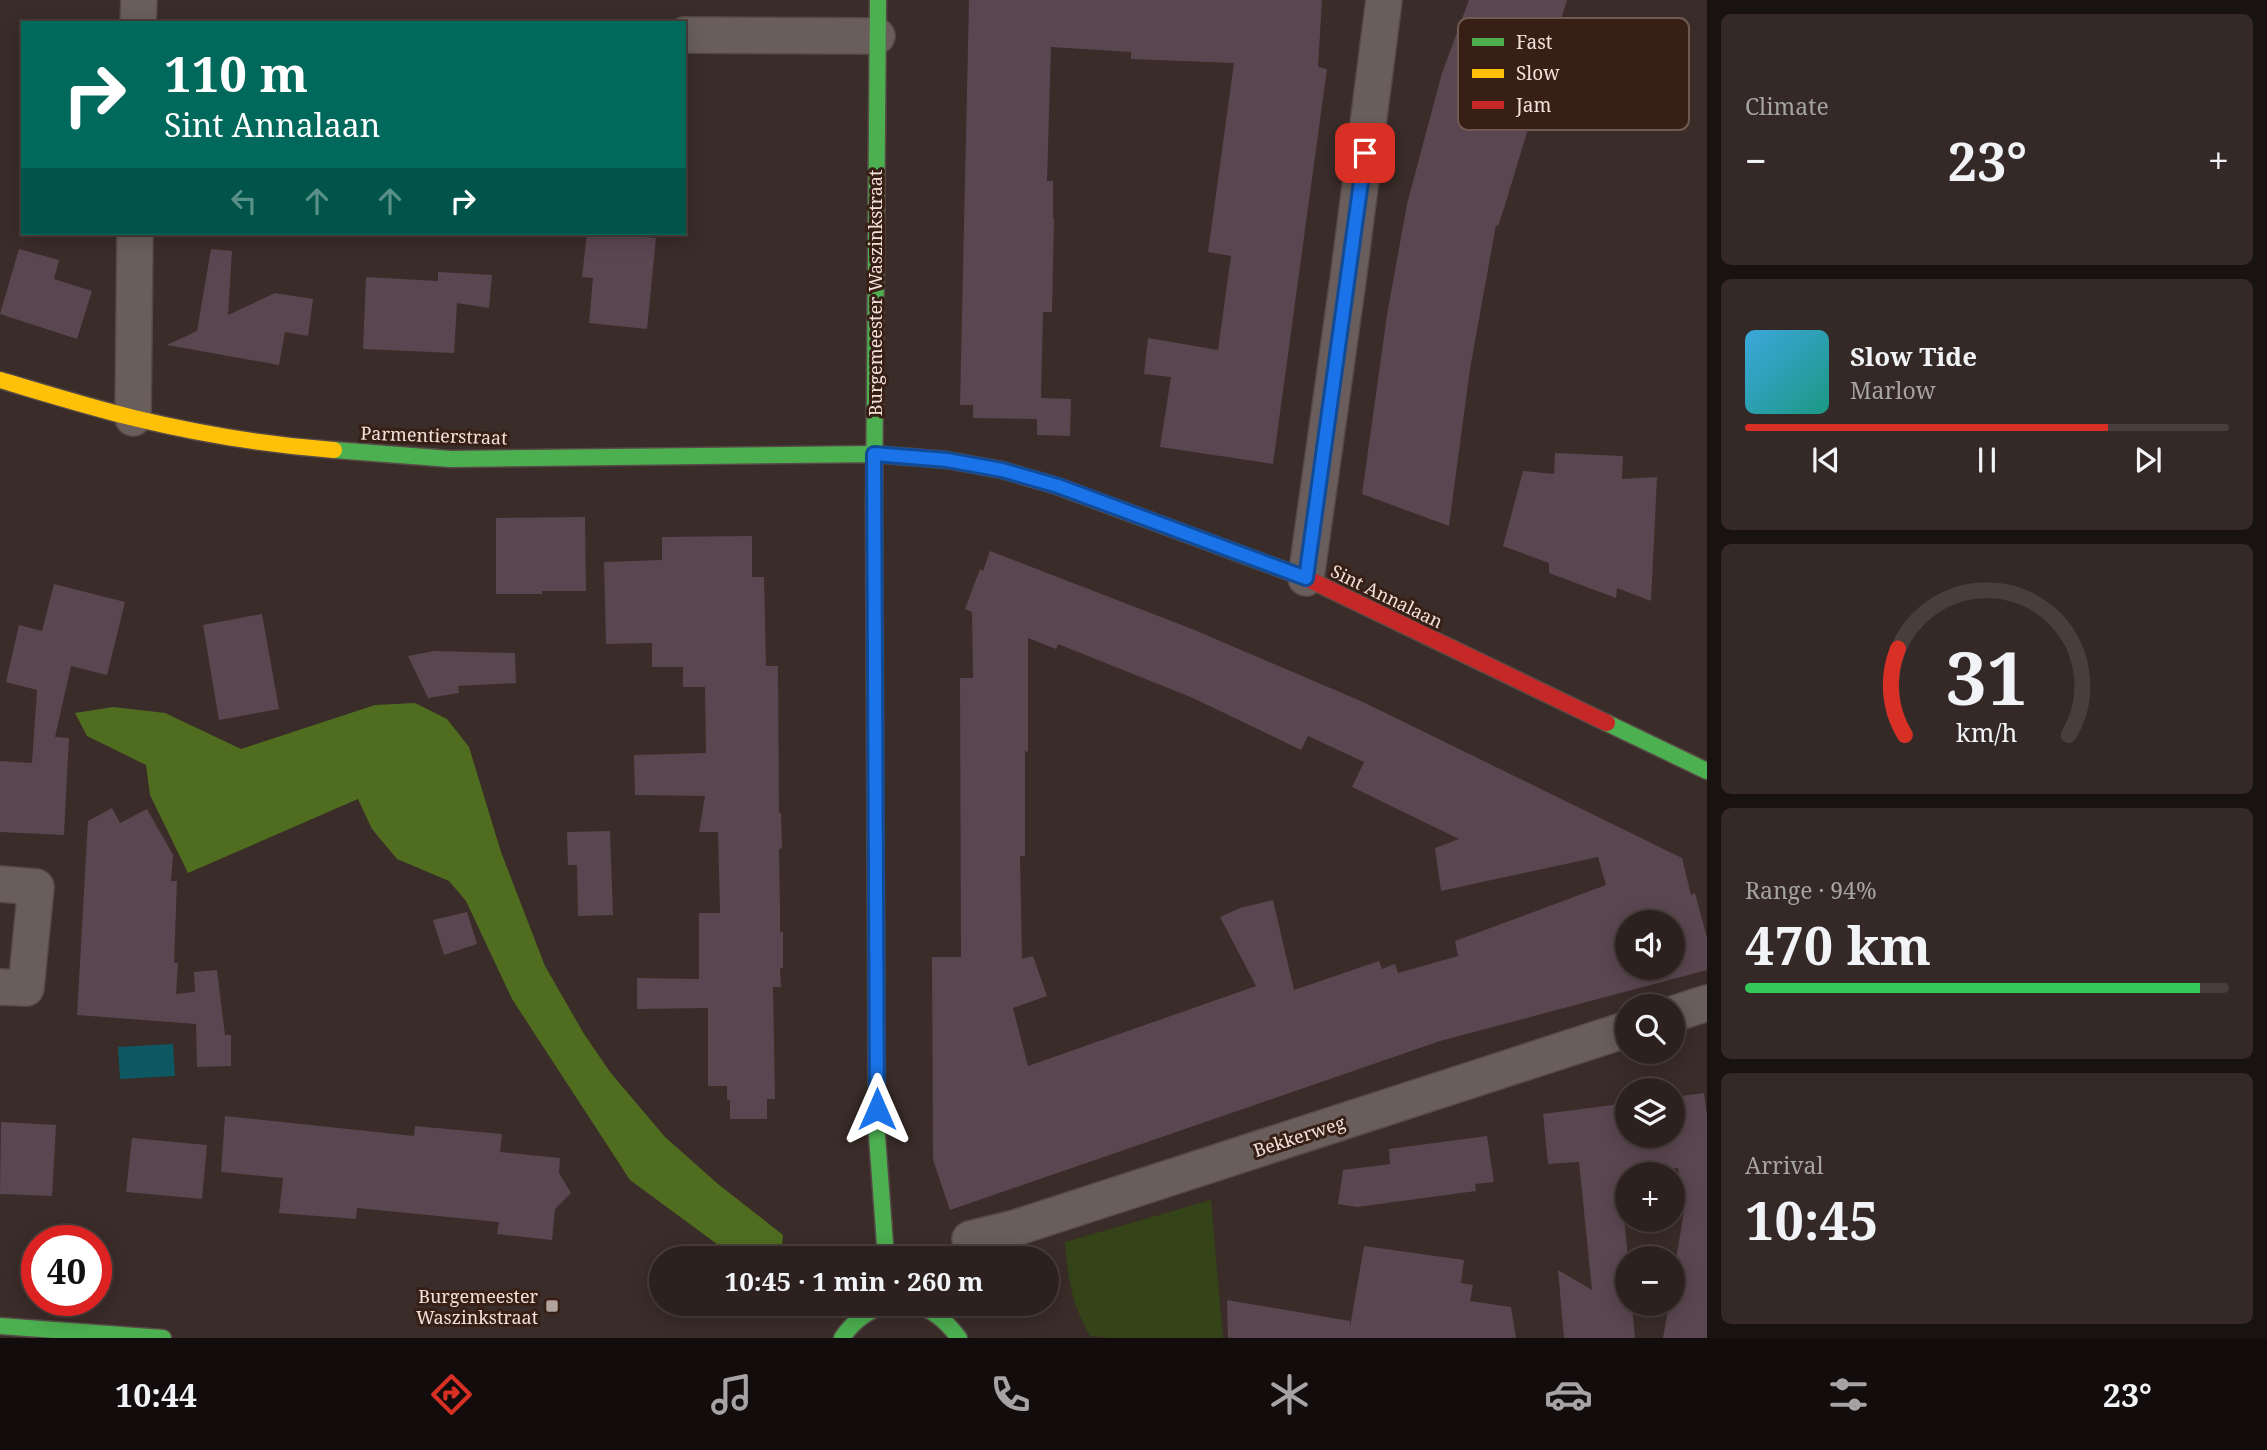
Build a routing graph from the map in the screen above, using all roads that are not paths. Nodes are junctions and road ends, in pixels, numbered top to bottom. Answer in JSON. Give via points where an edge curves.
{"nodes":[{"id":1,"x":139,"y":0,"type":"edge"},
{"id":2,"x":878,"y":0,"type":"edge"},
{"id":3,"x":1384,"y":0,"type":"edge"},
{"id":4,"x":138,"y":21,"type":"edge"},
{"id":5,"x":686,"y":35,"type":"edge"},
{"id":6,"x":877,"y":36,"type":"junction"},
{"id":7,"x":135,"y":235,"type":"edge"},
{"id":8,"x":0,"y":380,"type":"edge"},
{"id":9,"x":133,"y":418,"type":"junction"},
{"id":10,"x":874,"y":454,"type":"junction"},
{"id":11,"x":1306,"y":578,"type":"junction"},
{"id":12,"x":1707,"y":771,"type":"edge"},
{"id":13,"x":0,"y":884,"type":"edge"},
{"id":14,"x":0,"y":987,"type":"edge"},
{"id":15,"x":1707,"y":1003,"type":"edge"},
{"id":16,"x":1685,"y":1010,"type":"edge"},
{"id":17,"x":1615,"y":1033,"type":"edge"},
{"id":18,"x":970,"y":1240,"type":"dead end"},
{"id":19,"x":885,"y":1246,"type":"edge"},
{"id":20,"x":862,"y":1316,"type":"edge"},
{"id":21,"x":940,"y":1316,"type":"edge"},
{"id":22,"x":0,"y":1326,"type":"edge"},
{"id":23,"x":163,"y":1338,"type":"edge"},
{"id":24,"x":842,"y":1338,"type":"edge"},
{"id":25,"x":959,"y":1338,"type":"edge"}],
"edges":[{"from":1,"to":4,"type":"street"},
{"from":2,"to":6,"type":"street","name":"Burgemeester Waszinkstraat"},
{"from":3,"to":11,"type":"street"},
{"from":5,"to":6,"type":"street"},
{"from":6,"to":10,"type":"street","name":"Burgemeester Waszinkstraat"},
{"from":7,"to":9,"type":"street"},
{"from":8,"to":9,"type":"street","name":"Parmentierstraat"},
{"from":9,"to":10,"type":"street","name":"Parmentierstraat","via":[[294,447],[451,458]]},
{"from":10,"to":11,"type":"street","name":"Sint Annalaan","via":[[947,460],[1058,486]]},
{"from":10,"to":19,"type":"street","name":"Burgemeester Waszinkstraat","via":[[877,1136]]},
{"from":11,"to":12,"type":"street","name":"Sint Annalaan"},
{"from":13,"to":14,"type":"street","via":[[36,887],[26,988]]},
{"from":15,"to":16,"type":"street"},
{"from":17,"to":18,"type":"street","name":"Bekkerweg"},
{"from":20,"to":24,"type":"street"},
{"from":21,"to":25,"type":"street"},
{"from":22,"to":23,"type":"street"}]}
